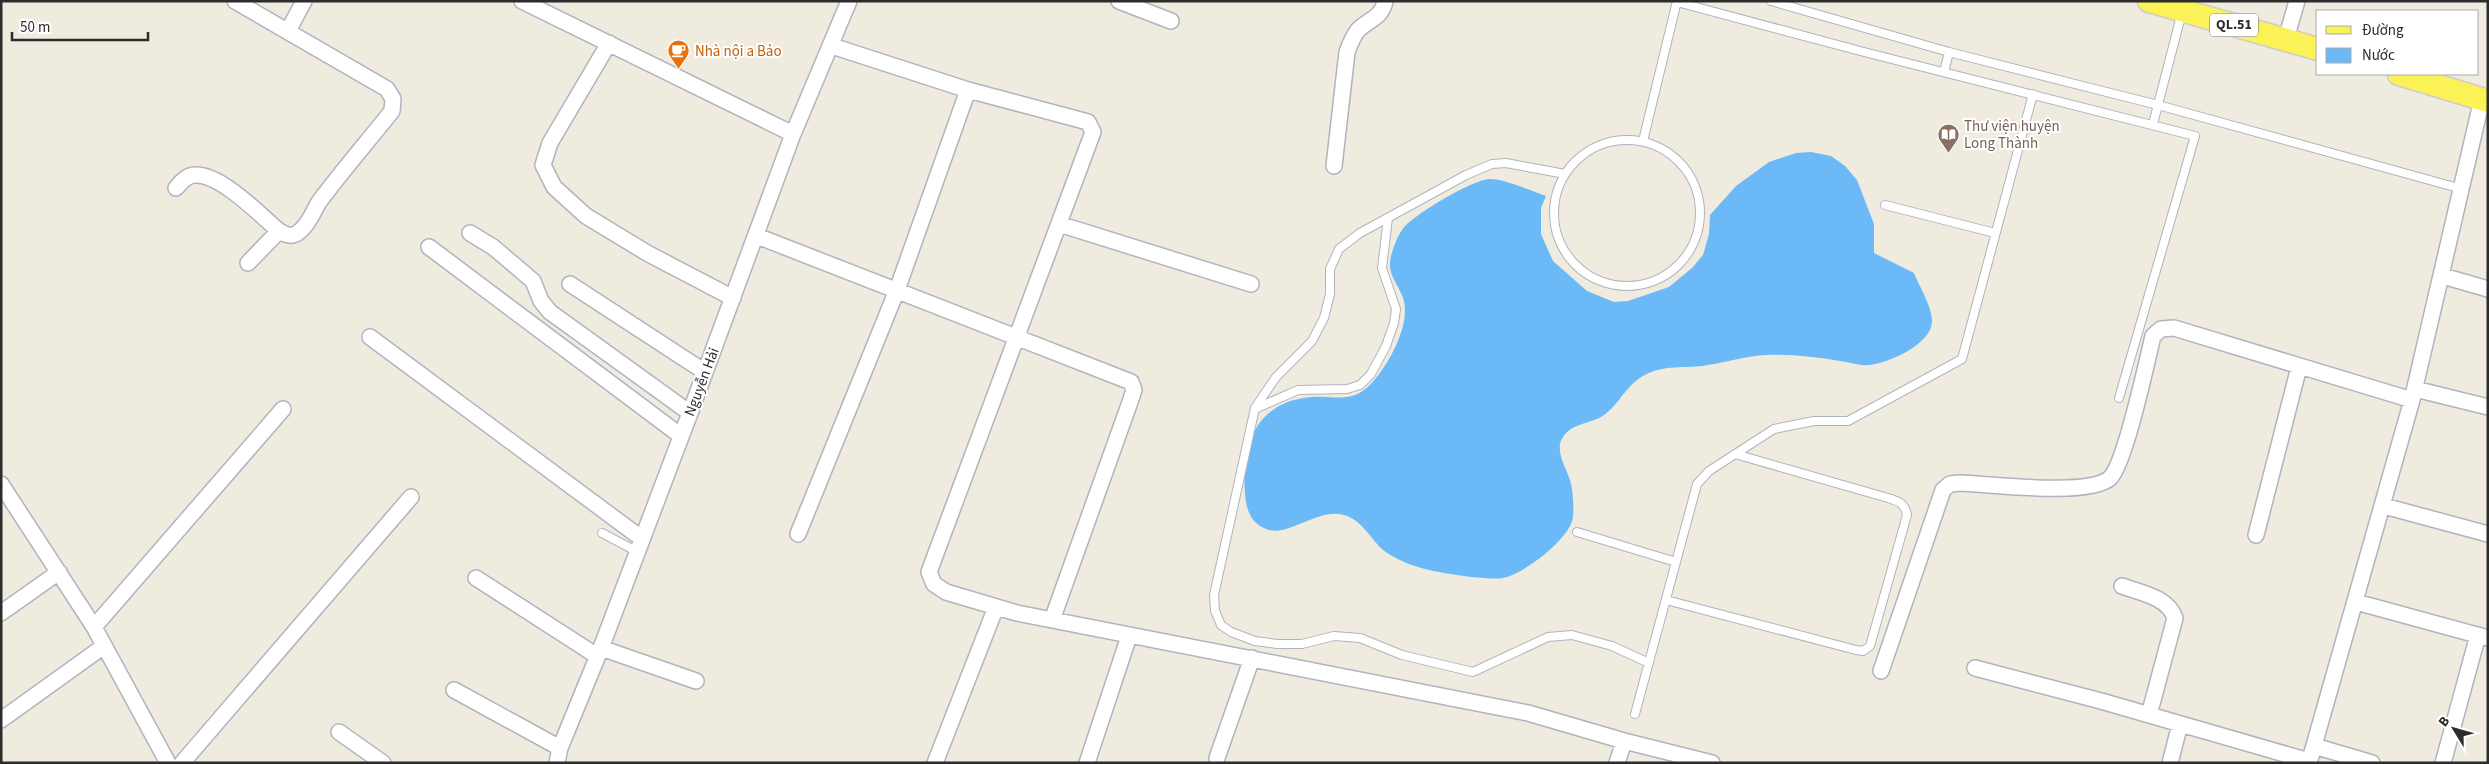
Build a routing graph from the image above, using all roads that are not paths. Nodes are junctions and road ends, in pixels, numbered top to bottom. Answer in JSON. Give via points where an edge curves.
{"nodes":[{"id":1,"x":235,"y":1,"type":"edge"},
{"id":2,"x":304,"y":1,"type":"edge"},
{"id":3,"x":522,"y":1,"type":"edge"},
{"id":4,"x":849,"y":1,"type":"edge"},
{"id":5,"x":1119,"y":1,"type":"edge"},
{"id":6,"x":1385,"y":1,"type":"edge"},
{"id":7,"x":1677,"y":1,"type":"edge"},
{"id":8,"x":2149,"y":1,"type":"edge"},
{"id":9,"x":2296,"y":1,"type":"edge"},
{"id":10,"x":1776,"y":2,"type":"edge"},
{"id":11,"x":2182,"y":10,"type":"junction"},
{"id":12,"x":1171,"y":21,"type":"dead end"},
{"id":13,"x":288,"y":31,"type":"junction"},
{"id":14,"x":2286,"y":39,"type":"junction"},
{"id":15,"x":609,"y":43,"type":"junction"},
{"id":16,"x":832,"y":46,"type":"junction"},
{"id":17,"x":2316,"y":48,"type":"edge"},
{"id":18,"x":1949,"y":52,"type":"junction"},
{"id":19,"x":1944,"y":72,"type":"junction"},
{"id":20,"x":2403,"y":75,"type":"edge"},
{"id":21,"x":968,"y":90,"type":"junction"},
{"id":22,"x":2033,"y":94,"type":"junction"},
{"id":23,"x":2485,"y":100,"type":"edge"},
{"id":24,"x":2158,"y":105,"type":"junction"},
{"id":25,"x":2153,"y":124,"type":"junction"},
{"id":26,"x":793,"y":134,"type":"junction"},
{"id":27,"x":1643,"y":141,"type":"junction"},
{"id":28,"x":1334,"y":166,"type":"dead end"},
{"id":29,"x":1565,"y":174,"type":"junction"},
{"id":30,"x":176,"y":188,"type":"dead end"},
{"id":31,"x":2462,"y":188,"type":"junction"},
{"id":32,"x":1885,"y":205,"type":"dead end"},
{"id":33,"x":1388,"y":218,"type":"junction"},
{"id":34,"x":1058,"y":224,"type":"junction"},
{"id":35,"x":279,"y":231,"type":"junction"},
{"id":36,"x":470,"y":232,"type":"dead end"},
{"id":37,"x":1995,"y":233,"type":"junction"},
{"id":38,"x":757,"y":236,"type":"junction"},
{"id":39,"x":429,"y":247,"type":"dead end"},
{"id":40,"x":248,"y":263,"type":"dead end"},
{"id":41,"x":2442,"y":276,"type":"junction"},
{"id":42,"x":570,"y":284,"type":"dead end"},
{"id":43,"x":1251,"y":284,"type":"dead end"},
{"id":44,"x":2488,"y":289,"type":"edge"},
{"id":45,"x":897,"y":290,"type":"junction"},
{"id":46,"x":734,"y":298,"type":"junction"},
{"id":47,"x":1017,"y":336,"type":"junction"},
{"id":48,"x":370,"y":337,"type":"dead end"},
{"id":49,"x":2300,"y":367,"type":"junction"},
{"id":50,"x":705,"y":372,"type":"junction"},
{"id":51,"x":2413,"y":395,"type":"junction"},
{"id":52,"x":2119,"y":398,"type":"dead end"},
{"id":53,"x":2488,"y":407,"type":"edge"},
{"id":54,"x":1255,"y":408,"type":"junction"},
{"id":55,"x":283,"y":409,"type":"dead end"},
{"id":56,"x":690,"y":412,"type":"junction"},
{"id":57,"x":681,"y":436,"type":"junction"},
{"id":58,"x":1735,"y":454,"type":"junction"},
{"id":59,"x":1,"y":484,"type":"edge"},
{"id":60,"x":411,"y":497,"type":"dead end"},
{"id":61,"x":2384,"y":506,"type":"junction"},
{"id":62,"x":1577,"y":532,"type":"dead end"},
{"id":63,"x":602,"y":533,"type":"dead end"},
{"id":64,"x":798,"y":534,"type":"dead end"},
{"id":65,"x":2488,"y":534,"type":"edge"},
{"id":66,"x":2256,"y":536,"type":"dead end"},
{"id":67,"x":639,"y":544,"type":"junction"},
{"id":68,"x":1676,"y":562,"type":"junction"},
{"id":69,"x":59,"y":572,"type":"junction"},
{"id":70,"x":476,"y":578,"type":"dead end"},
{"id":71,"x":2122,"y":586,"type":"dead end"},
{"id":72,"x":1666,"y":600,"type":"junction"},
{"id":73,"x":2356,"y":602,"type":"junction"},
{"id":74,"x":996,"y":607,"type":"junction"},
{"id":75,"x":1,"y":613,"type":"edge"},
{"id":76,"x":1052,"y":620,"type":"junction"},
{"id":77,"x":94,"y":627,"type":"junction"},
{"id":78,"x":1129,"y":636,"type":"junction"},
{"id":79,"x":2483,"y":637,"type":"edge"},
{"id":80,"x":104,"y":646,"type":"junction"},
{"id":81,"x":599,"y":652,"type":"junction"},
{"id":82,"x":1252,"y":658,"type":"junction"},
{"id":83,"x":1649,"y":662,"type":"junction"},
{"id":84,"x":1975,"y":668,"type":"dead end"},
{"id":85,"x":1881,"y":671,"type":"dead end"},
{"id":86,"x":696,"y":682,"type":"dead end"},
{"id":87,"x":454,"y":690,"type":"dead end"},
{"id":88,"x":1635,"y":714,"type":"dead end"},
{"id":89,"x":2150,"y":715,"type":"junction"},
{"id":90,"x":1,"y":720,"type":"edge"},
{"id":91,"x":2180,"y":724,"type":"junction"},
{"id":92,"x":339,"y":732,"type":"dead end"},
{"id":93,"x":1624,"y":741,"type":"junction"},
{"id":94,"x":2314,"y":746,"type":"junction"},
{"id":95,"x":560,"y":748,"type":"junction"},
{"id":96,"x":1217,"y":758,"type":"dead end"},
{"id":97,"x":2309,"y":762,"type":"edge"},
{"id":98,"x":168,"y":763,"type":"edge"},
{"id":99,"x":182,"y":763,"type":"edge"},
{"id":100,"x":383,"y":763,"type":"edge"},
{"id":101,"x":556,"y":763,"type":"edge"},
{"id":102,"x":935,"y":763,"type":"edge"},
{"id":103,"x":1087,"y":763,"type":"edge"},
{"id":104,"x":1618,"y":763,"type":"edge"},
{"id":105,"x":1712,"y":763,"type":"edge"},
{"id":106,"x":2170,"y":763,"type":"edge"},
{"id":107,"x":2372,"y":763,"type":"edge"},
{"id":108,"x":2443,"y":763,"type":"edge"}],
"edges":[{"from":1,"to":13,"type":"street"},
{"from":2,"to":13,"type":"street"},
{"from":3,"to":15,"type":"street"},
{"from":4,"to":16,"type":"street","name":"Nguyễn Hải"},
{"from":5,"to":12,"type":"street"},
{"from":6,"to":28,"type":"street","via":[[1377,17],[1352,38],[1347,52]]},
{"from":7,"to":19,"type":"lane"},
{"from":7,"to":27,"type":"lane"},
{"from":8,"to":11,"type":"main road","number":"QL.51"},
{"from":9,"to":14,"type":"street"},
{"from":10,"to":18,"type":"lane"},
{"from":11,"to":14,"type":"main road","number":"QL.51"},
{"from":11,"to":24,"type":"lane"},
{"from":13,"to":35,"type":"street","via":[[387,89],[393,99],[392,111],[302,228],[292,235]]},
{"from":14,"to":17,"type":"main road","number":"QL.51"},
{"from":15,"to":26,"type":"street"},
{"from":15,"to":46,"type":"street","via":[[550,143],[542,165],[554,187],[586,216],[647,253]]},
{"from":16,"to":21,"type":"street"},
{"from":16,"to":26,"type":"street","name":"Nguyễn Hải"},
{"from":18,"to":19,"type":"lane"},
{"from":18,"to":24,"type":"lane"},
{"from":19,"to":22,"type":"lane"},
{"from":20,"to":23,"type":"main road"},
{"from":21,"to":34,"type":"street","via":[[1088,122],[1092,126],[1093,132]]},
{"from":21,"to":45,"type":"street"},
{"from":22,"to":25,"type":"lane"},
{"from":22,"to":37,"type":"lane"},
{"from":23,"to":31,"type":"street"},
{"from":24,"to":25,"type":"lane"},
{"from":24,"to":31,"type":"lane"},
{"from":25,"to":52,"type":"lane","via":[[2195,136]]},
{"from":26,"to":38,"type":"street","name":"Nguyễn Hải"},
{"from":27,"to":29,"type":"lane","via":[[1620,140],[1599,146],[1580,157]]},
{"from":27,"to":29,"type":"lane","via":[[1665,150],[1684,166],[1696,188],[1701,212],[1697,236],[1685,258],[1667,275],[1644,285],[1620,286],[1596,280],[1575,266],[1561,246],[1554,222],[1556,197]]},
{"from":29,"to":33,"type":"lane","via":[[1506,163],[1492,164]]},
{"from":30,"to":35,"type":"street","via":[[194,175],[207,177],[228,188]]},
{"from":31,"to":41,"type":"street"},
{"from":32,"to":37,"type":"lane"},
{"from":33,"to":54,"type":"lane","via":[[1339,249],[1330,269],[1330,294],[1320,326],[1312,341],[1276,377]]},
{"from":33,"to":54,"type":"lane","via":[[1382,268],[1396,309],[1386,346],[1371,374],[1360,385],[1347,389],[1298,390]]},
{"from":34,"to":43,"type":"street"},
{"from":34,"to":47,"type":"street"},
{"from":35,"to":40,"type":"street"},
{"from":36,"to":56,"type":"street","via":[[533,281],[541,301],[550,312]]},
{"from":37,"to":58,"type":"lane","via":[[1962,359],[1848,421],[1814,421],[1774,429]]},
{"from":38,"to":45,"type":"street"},
{"from":38,"to":46,"type":"street","name":"Nguyễn Hải"},
{"from":39,"to":57,"type":"street"},
{"from":41,"to":44,"type":"street"},
{"from":41,"to":51,"type":"street"},
{"from":42,"to":50,"type":"street"},
{"from":45,"to":47,"type":"street"},
{"from":45,"to":64,"type":"street"},
{"from":46,"to":50,"type":"street","name":"Nguyễn Hải"},
{"from":47,"to":74,"type":"street","via":[[929,572],[934,584],[946,592]]},
{"from":47,"to":76,"type":"street","via":[[1124,378],[1134,386]]},
{"from":48,"to":67,"type":"street"},
{"from":49,"to":51,"type":"street"},
{"from":49,"to":66,"type":"street"},
{"from":49,"to":85,"type":"street","via":[[2174,328],[2161,329],[2153,336],[2130,428],[2111,477],[2099,484],[2076,488],[1960,483],[1950,484],[1943,490]]},
{"from":50,"to":56,"type":"street","name":"Nguyễn Hải"},
{"from":51,"to":53,"type":"street"},
{"from":51,"to":61,"type":"street"},
{"from":54,"to":83,"type":"lane","via":[[1214,594],[1215,610],[1221,625],[1231,632],[1255,641],[1277,644],[1302,644],[1334,636],[1360,638],[1402,655],[1473,672],[1548,637],[1572,635],[1612,646]]},
{"from":55,"to":77,"type":"street"},
{"from":56,"to":57,"type":"street","name":"Nguyễn Hải"},
{"from":57,"to":67,"type":"street","name":"Nguyễn Hải"},
{"from":58,"to":68,"type":"lane","via":[[1709,471],[1697,484]]},
{"from":58,"to":72,"type":"lane","via":[[1893,499],[1906,509],[1870,646],[1863,651],[1856,650]]},
{"from":59,"to":69,"type":"street"},
{"from":60,"to":99,"type":"street"},
{"from":61,"to":65,"type":"street"},
{"from":61,"to":73,"type":"street"},
{"from":62,"to":68,"type":"lane"},
{"from":63,"to":67,"type":"lane"},
{"from":67,"to":81,"type":"street","name":"Nguyễn Hải"},
{"from":68,"to":72,"type":"lane"},
{"from":69,"to":75,"type":"street"},
{"from":69,"to":77,"type":"street"},
{"from":70,"to":81,"type":"street"},
{"from":71,"to":89,"type":"street","via":[[2165,603],[2175,618]]},
{"from":72,"to":83,"type":"lane"},
{"from":73,"to":79,"type":"street"},
{"from":73,"to":94,"type":"street"},
{"from":74,"to":76,"type":"street"},
{"from":74,"to":102,"type":"street"},
{"from":76,"to":78,"type":"street"},
{"from":77,"to":80,"type":"street"},
{"from":78,"to":82,"type":"street"},
{"from":78,"to":103,"type":"street"},
{"from":79,"to":108,"type":"street"},
{"from":80,"to":90,"type":"street"},
{"from":80,"to":98,"type":"street"},
{"from":81,"to":86,"type":"street"},
{"from":81,"to":95,"type":"street","name":"Nguyễn Hải"},
{"from":82,"to":93,"type":"street","via":[[1528,713]]},
{"from":82,"to":96,"type":"street"},
{"from":83,"to":88,"type":"lane"},
{"from":84,"to":89,"type":"street"},
{"from":87,"to":95,"type":"street"},
{"from":89,"to":91,"type":"street"},
{"from":91,"to":97,"type":"street"},
{"from":91,"to":106,"type":"street"},
{"from":92,"to":100,"type":"street"},
{"from":93,"to":104,"type":"street"},
{"from":93,"to":105,"type":"street"},
{"from":94,"to":97,"type":"street"},
{"from":94,"to":107,"type":"street"},
{"from":95,"to":101,"type":"street","name":"Nguyễn Hải"}]}
